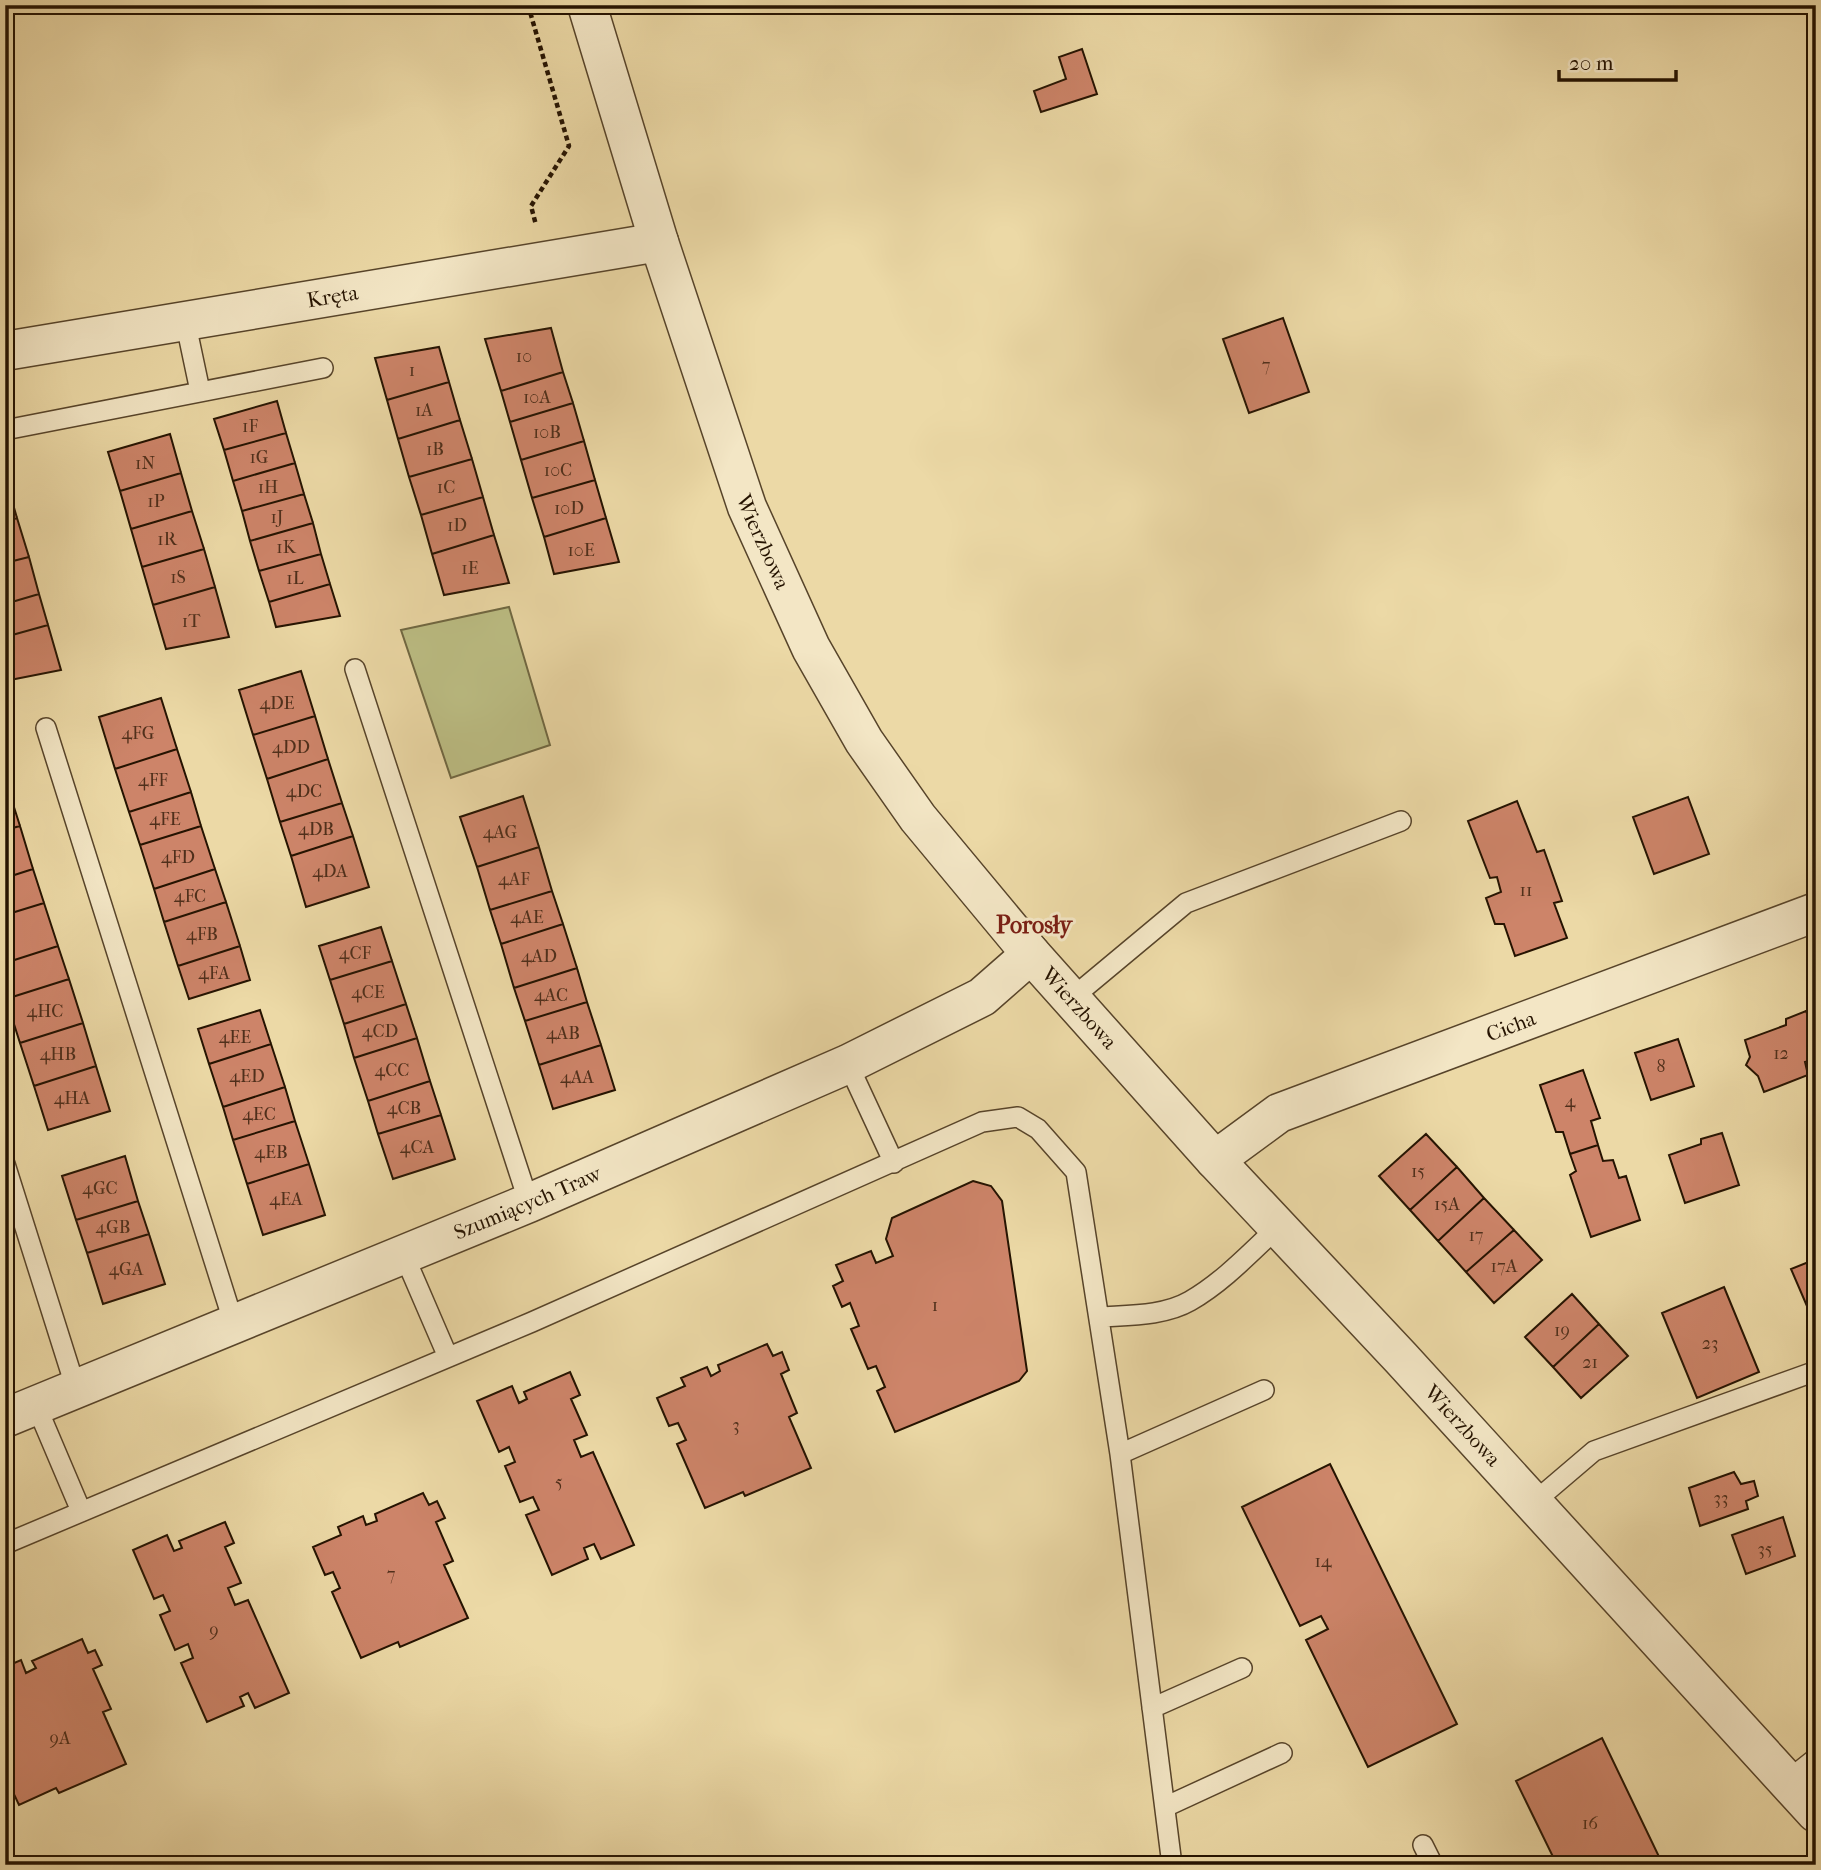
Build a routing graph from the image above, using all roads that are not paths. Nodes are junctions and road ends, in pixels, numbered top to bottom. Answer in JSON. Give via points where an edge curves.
{"nodes":[{"id":1,"x":587,"y":5,"type":"edge"},
{"id":2,"x":659,"y":242,"type":"junction"},
{"id":3,"x":186,"y":320,"type":"junction"},
{"id":4,"x":5,"y":351,"type":"edge"},
{"id":5,"x":323,"y":368,"type":"dead end"},
{"id":6,"x":200,"y":391,"type":"junction"},
{"id":7,"x":5,"y":430,"type":"edge"},
{"id":8,"x":355,"y":669,"type":"dead end"},
{"id":9,"x":46,"y":728,"type":"dead end"},
{"id":10,"x":1401,"y":821,"type":"dead end"},
{"id":11,"x":1816,"y":912,"type":"edge"},
{"id":12,"x":1031,"y":954,"type":"junction"},
{"id":13,"x":1072,"y":998,"type":"junction"},
{"id":14,"x":848,"y":1064,"type":"junction"},
{"id":15,"x":1215,"y":1160,"type":"junction"},
{"id":16,"x":894,"y":1163,"type":"junction"},
{"id":17,"x":5,"y":1164,"type":"edge"},
{"id":18,"x":529,"y":1203,"type":"junction"},
{"id":19,"x":1278,"y":1227,"type":"junction"},
{"id":20,"x":404,"y":1255,"type":"junction"},
{"id":21,"x":1100,"y":1317,"type":"junction"},
{"id":22,"x":234,"y":1324,"type":"junction"},
{"id":23,"x":448,"y":1357,"type":"junction"},
{"id":24,"x":1816,"y":1371,"type":"edge"},
{"id":25,"x":76,"y":1389,"type":"junction"},
{"id":26,"x":1264,"y":1390,"type":"dead end"},
{"id":27,"x":21,"y":1412,"type":"edge"},
{"id":28,"x":1120,"y":1454,"type":"junction"},
{"id":29,"x":1533,"y":1503,"type":"junction"},
{"id":30,"x":81,"y":1511,"type":"junction"},
{"id":31,"x":5,"y":1544,"type":"edge"},
{"id":32,"x":1242,"y":1668,"type":"dead end"},
{"id":33,"x":1152,"y":1708,"type":"junction"},
{"id":34,"x":1282,"y":1753,"type":"dead end"},
{"id":35,"x":1816,"y":1758,"type":"edge"},
{"id":36,"x":1787,"y":1782,"type":"junction"},
{"id":37,"x":1165,"y":1807,"type":"junction"},
{"id":38,"x":1816,"y":1814,"type":"edge"},
{"id":39,"x":1423,"y":1845,"type":"dead end"},
{"id":40,"x":1172,"y":1865,"type":"edge"},
{"id":41,"x":1433,"y":1865,"type":"edge"}],
"edges":[{"from":1,"to":2,"type":"street","name":"Wierzbowa"},
{"from":2,"to":3,"type":"street","name":"Kręta"},
{"from":2,"to":12,"type":"street","name":"Wierzbowa","via":[[747,507],[811,648],[864,741],[918,818]]},
{"from":3,"to":4,"type":"street","name":"Kręta"},
{"from":3,"to":6,"type":"lane"},
{"from":5,"to":6,"type":"lane"},
{"from":6,"to":7,"type":"lane"},
{"from":8,"to":18,"type":"lane"},
{"from":9,"to":22,"type":"lane"},
{"from":10,"to":13,"type":"lane","via":[[1186,903]]},
{"from":11,"to":15,"type":"street","name":"Cicha","via":[[1279,1113]]},
{"from":12,"to":13,"type":"street","name":"Wierzbowa"},
{"from":12,"to":14,"type":"street","name":"Szumiących Traw","via":[[982,997]]},
{"from":13,"to":15,"type":"street","name":"Wierzbowa"},
{"from":14,"to":16,"type":"lane"},
{"from":14,"to":18,"type":"street","name":"Szumiących Traw"},
{"from":15,"to":19,"type":"street","name":"Wierzbowa"},
{"from":16,"to":21,"type":"lane","via":[[982,1122],[1018,1117],[1038,1129],[1076,1172]]},
{"from":16,"to":23,"type":"lane"},
{"from":17,"to":25,"type":"lane"},
{"from":18,"to":20,"type":"street","name":"Szumiących Traw"},
{"from":19,"to":21,"type":"lane","via":[[1189,1302],[1146,1314]]},
{"from":19,"to":29,"type":"street","name":"Wierzbowa"},
{"from":20,"to":22,"type":"street","name":"Szumiących Traw"},
{"from":20,"to":23,"type":"lane"},
{"from":21,"to":28,"type":"lane"},
{"from":22,"to":25,"type":"street","name":"Szumiących Traw"},
{"from":23,"to":30,"type":"lane"},
{"from":24,"to":29,"type":"lane","via":[[1594,1451]]},
{"from":25,"to":27,"type":"street","name":"Szumiących Traw"},
{"from":26,"to":28,"type":"lane"},
{"from":27,"to":30,"type":"lane"},
{"from":28,"to":33,"type":"lane"},
{"from":29,"to":36,"type":"street","name":"Wierzbowa"},
{"from":30,"to":31,"type":"lane"},
{"from":32,"to":33,"type":"lane"},
{"from":33,"to":37,"type":"lane"},
{"from":34,"to":37,"type":"lane"},
{"from":35,"to":36,"type":"lane"},
{"from":36,"to":38,"type":"street","name":"Wierzbowa"},
{"from":37,"to":40,"type":"lane"},
{"from":39,"to":41,"type":"lane"}]}
